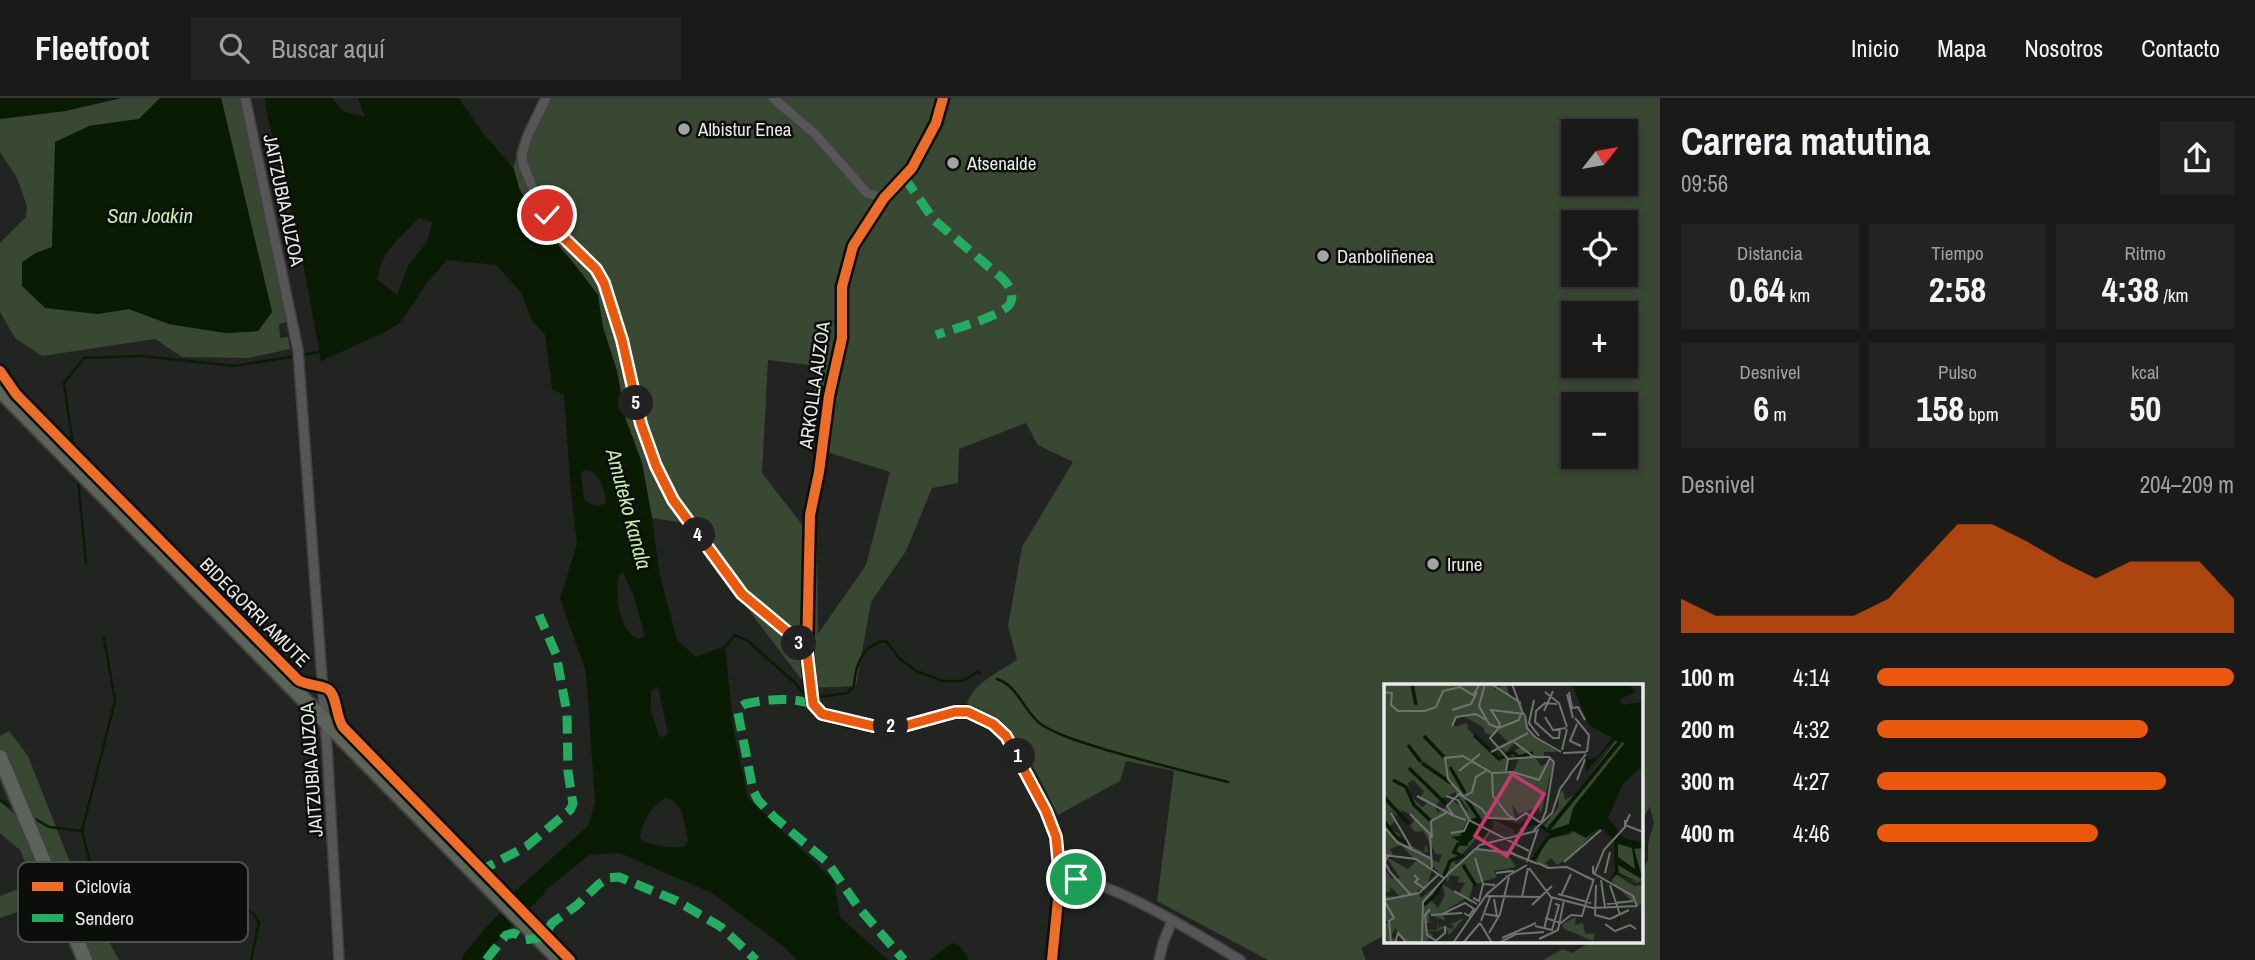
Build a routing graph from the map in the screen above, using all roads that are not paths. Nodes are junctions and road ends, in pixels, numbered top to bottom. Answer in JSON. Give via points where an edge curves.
{"nodes":[{"id":1,"x":245,"y":98,"type":"edge"},
{"id":2,"x":553,"y":98,"type":"edge"},
{"id":3,"x":773,"y":98,"type":"edge"},
{"id":4,"x":943,"y":98,"type":"edge"},
{"id":5,"x":545,"y":102,"type":"edge"},
{"id":6,"x":884,"y":198,"type":"junction"},
{"id":7,"x":0,"y":390,"type":"edge"},
{"id":8,"x":807,"y":653,"type":"junction"},
{"id":9,"x":326,"y":721,"type":"junction"},
{"id":10,"x":0,"y":757,"type":"edge"},
{"id":11,"x":44,"y":862,"type":"edge"},
{"id":12,"x":1060,"y":879,"type":"junction"},
{"id":13,"x":1172,"y":921,"type":"junction"},
{"id":14,"x":77,"y":942,"type":"edge"},
{"id":15,"x":85,"y":960,"type":"edge"},
{"id":16,"x":340,"y":960,"type":"edge"},
{"id":17,"x":560,"y":960,"type":"edge"},
{"id":18,"x":1052,"y":960,"type":"edge"},
{"id":19,"x":1159,"y":960,"type":"edge"},
{"id":20,"x":1240,"y":960,"type":"edge"}],
"edges":[{"from":1,"to":9,"type":"street","name":"JAITZUBIA AUZOA","via":[[298,350]]},
{"from":2,"to":5,"type":"street"},
{"from":3,"to":6,"type":"street","via":[[815,134],[867,193]]},
{"from":4,"to":6,"type":"street","name":"ARKOLLA AUZOA","via":[[936,123],[912,168]]},
{"from":5,"to":8,"type":"street","via":[[522,153],[523,164],[559,233],[604,283],[656,466],[673,500],[742,594]]},
{"from":6,"to":8,"type":"street","name":"ARKOLLA AUZOA","via":[[853,246],[842,287],[842,338],[810,516]]},
{"from":7,"to":9,"type":"main road"},
{"from":8,"to":12,"type":"street","name":"ARKOLLA AUZOA","via":[[813,704],[822,714],[873,726],[904,726],[968,712],[993,724],[1006,736],[1046,811],[1056,837]]},
{"from":9,"to":16,"type":"street","name":"JAITZUBIA AUZOA"},
{"from":9,"to":17,"type":"main road"},
{"from":10,"to":11,"type":"main road"},
{"from":12,"to":13,"type":"street","via":[[1076,879],[1130,897]]},
{"from":12,"to":18,"type":"street"},
{"from":13,"to":19,"type":"street"},
{"from":13,"to":20,"type":"street"},
{"from":14,"to":15,"type":"main road"}]}
